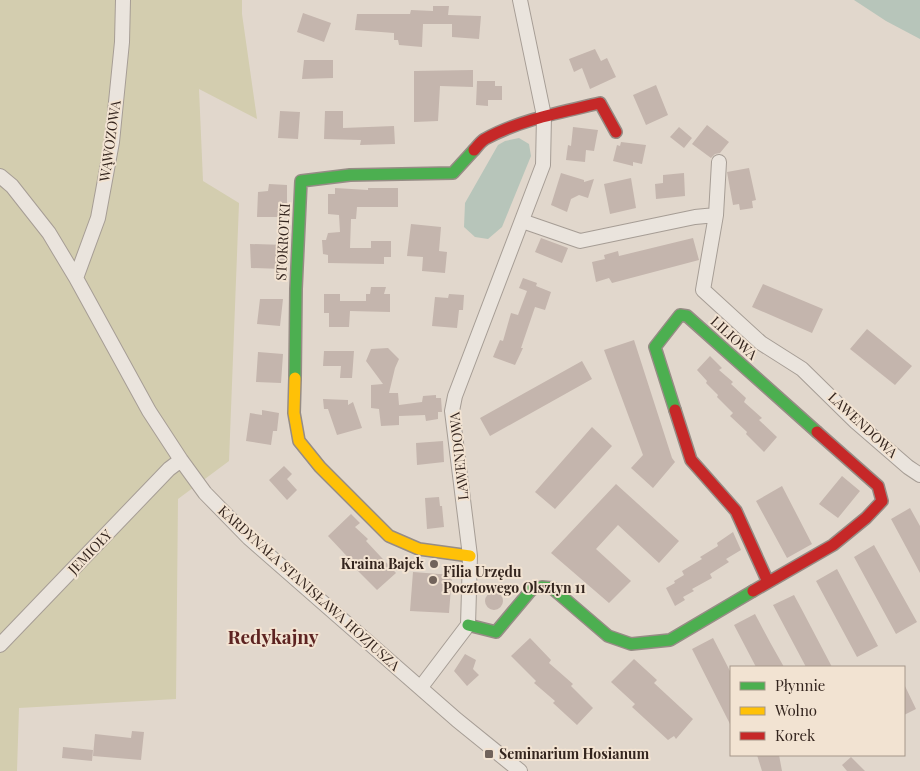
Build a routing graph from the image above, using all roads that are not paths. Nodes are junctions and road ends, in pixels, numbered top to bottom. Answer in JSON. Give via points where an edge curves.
{"nodes":[{"id":1,"x":123,"y":0,"type":"edge"},
{"id":2,"x":520,"y":0,"type":"edge"},
{"id":3,"x":544,"y":116,"type":"junction"},
{"id":4,"x":616,"y":132,"type":"dead end"},
{"id":5,"x":719,"y":162,"type":"dead end"},
{"id":6,"x":0,"y":176,"type":"edge"},
{"id":7,"x":716,"y":215,"type":"junction"},
{"id":8,"x":522,"y":221,"type":"junction"},
{"id":9,"x":76,"y":278,"type":"junction"},
{"id":10,"x":181,"y":460,"type":"junction"},
{"id":11,"x":920,"y":475,"type":"edge"},
{"id":12,"x":470,"y":556,"type":"junction"},
{"id":13,"x":768,"y":582,"type":"junction"},
{"id":14,"x":468,"y":626,"type":"junction"},
{"id":15,"x":0,"y":645,"type":"edge"},
{"id":16,"x":421,"y":687,"type":"junction"},
{"id":17,"x":520,"y":771,"type":"edge"}],
"edges":[{"from":1,"to":9,"type":"street","name":"WĄWOZOWA","via":[[112,142],[98,218]]},
{"from":2,"to":3,"type":"street","name":"LAWENDOWA"},
{"from":3,"to":4,"type":"street","name":"STOKROTKI","via":[[600,103]]},
{"from":3,"to":8,"type":"street","name":"LAWENDOWA","via":[[543,165]]},
{"from":3,"to":12,"type":"street","name":"STOKROTKI","via":[[483,140],[452,173],[350,175],[301,182],[294,413],[299,441],[320,467],[389,536],[419,549]]},
{"from":5,"to":7,"type":"street","name":"LAWENDOWA"},
{"from":6,"to":9,"type":"street","name":"KARDYNAŁA STANISŁAWA HOZJUSZA","via":[[12,186],[49,233]]},
{"from":7,"to":8,"type":"street","via":[[580,241]]},
{"from":7,"to":11,"type":"street","name":"LAWENDOWA","via":[[703,290],[761,343],[802,369],[856,422]]},
{"from":8,"to":12,"type":"street","name":"LAWENDOWA","via":[[458,386],[452,411]]},
{"from":9,"to":10,"type":"street","name":"KARDYNAŁA STANISŁAWA HOZJUSZA","via":[[148,411]]},
{"from":10,"to":15,"type":"street","name":"JEMIOŁY"},
{"from":10,"to":16,"type":"street","name":"KARDYNAŁA STANISŁAWA HOZJUSZA","via":[[205,493],[249,538]]},
{"from":12,"to":14,"type":"street","name":"LAWENDOWA"},
{"from":13,"to":13,"type":"street","name":"LILIOWA","via":[[736,511],[691,460],[655,347],[680,315],[687,316],[878,486],[882,501],[866,518],[833,545]]},
{"from":13,"to":14,"type":"street","name":"LILIOWA","via":[[670,640],[631,644],[608,636],[552,588],[542,587],[532,589],[496,632]]},
{"from":14,"to":16,"type":"street"},
{"from":16,"to":17,"type":"street","name":"KARDYNAŁA STANISŁAWA HOZJUSZA"}]}
